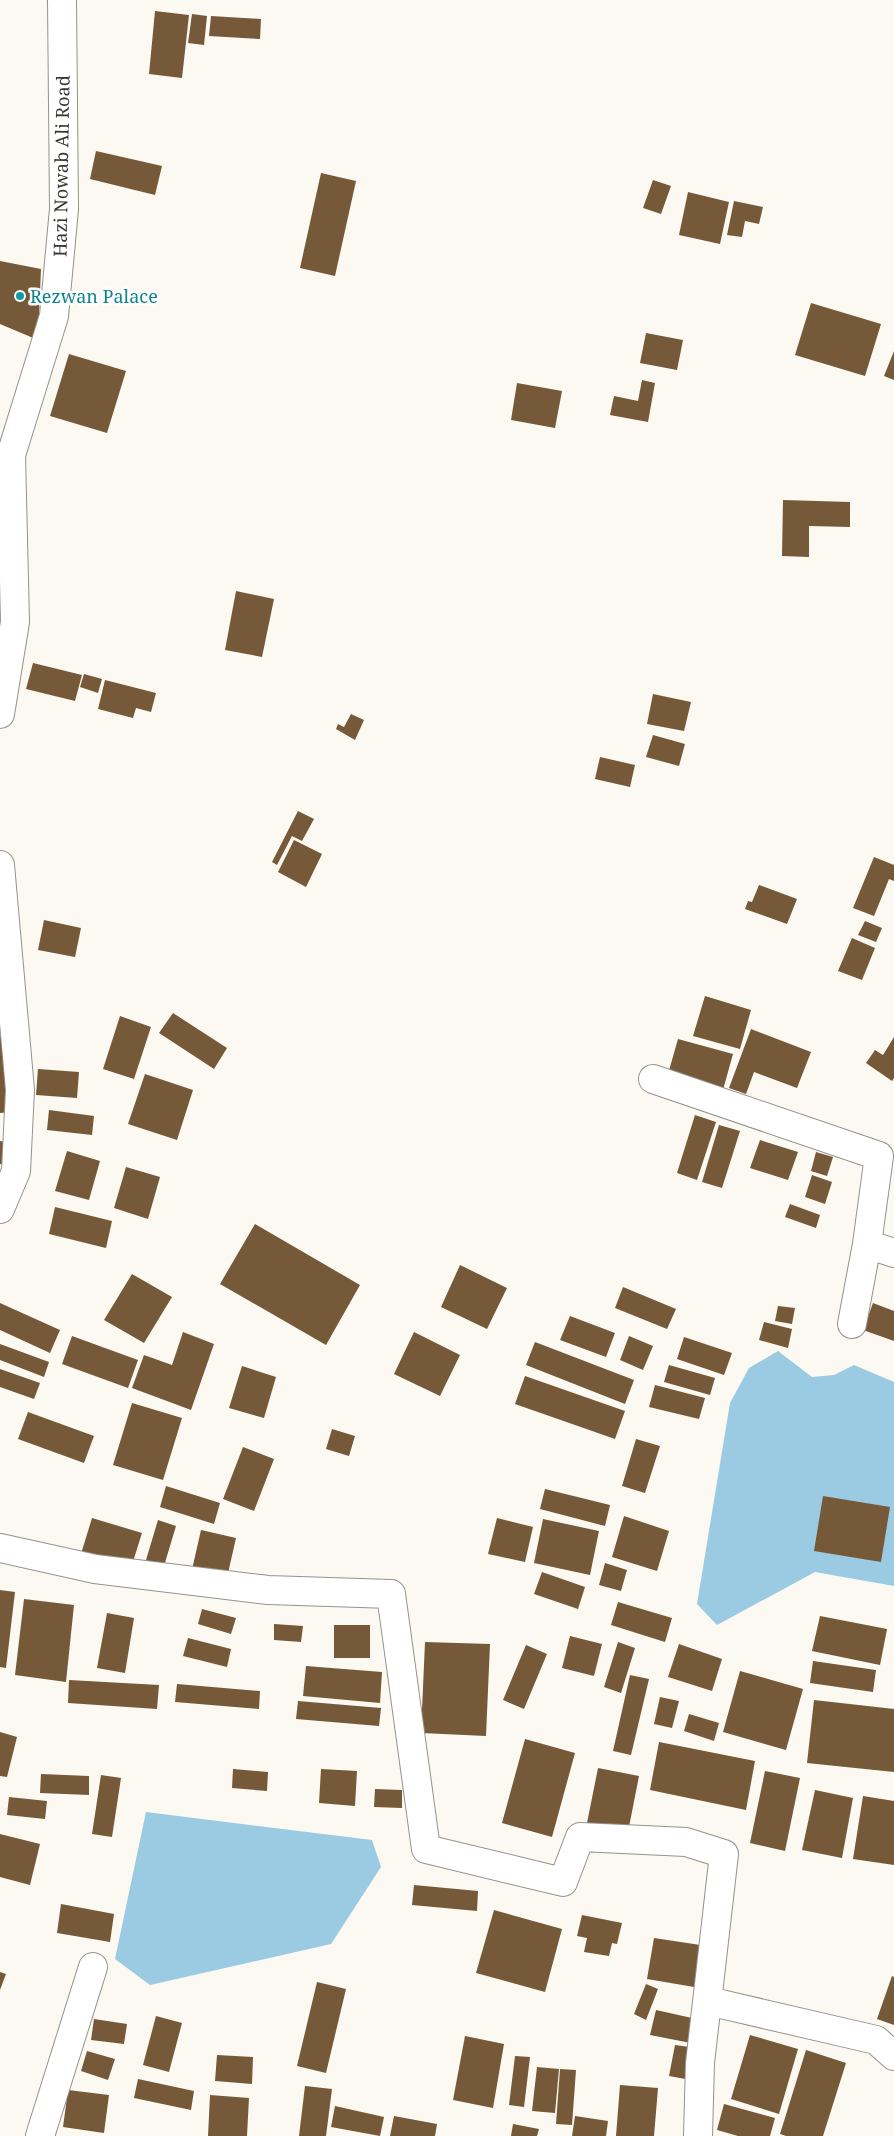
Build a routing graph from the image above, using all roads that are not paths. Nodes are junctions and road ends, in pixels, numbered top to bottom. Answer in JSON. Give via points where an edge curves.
{"nodes":[{"id":1,"x":62,"y":0,"type":"edge"},
{"id":2,"x":0,"y":714,"type":"edge"},
{"id":3,"x":0,"y":865,"type":"edge"},
{"id":4,"x":653,"y":1080,"type":"dead end"},
{"id":5,"x":0,"y":1209,"type":"edge"},
{"id":6,"x":867,"y":1244,"type":"junction"},
{"id":7,"x":894,"y":1253,"type":"edge"},
{"id":8,"x":852,"y":1324,"type":"dead end"},
{"id":9,"x":0,"y":1548,"type":"edge"},
{"id":10,"x":94,"y":1967,"type":"dead end"},
{"id":11,"x":708,"y":2002,"type":"junction"},
{"id":12,"x":894,"y":2056,"type":"edge"},
{"id":13,"x":40,"y":2136,"type":"edge"},
{"id":14,"x":698,"y":2136,"type":"edge"}],
"edges":[{"from":1,"to":2,"type":"street","name":"Hazi Nowab Ali Road","via":[[64,209],[54,316],[11,455],[15,622]]},
{"from":3,"to":5,"type":"street","via":[[20,1090],[16,1171]]},
{"from":4,"to":6,"type":"street","via":[[879,1156]]},
{"from":6,"to":7,"type":"street"},
{"from":6,"to":8,"type":"street"},
{"from":9,"to":11,"type":"street","via":[[95,1569],[268,1590],[391,1594],[426,1849],[563,1882],[580,1837],[686,1842],[724,1854]]},
{"from":10,"to":13,"type":"street"},
{"from":11,"to":12,"type":"street","via":[[876,2040]]},
{"from":11,"to":14,"type":"street","via":[[700,2064]]}]}
